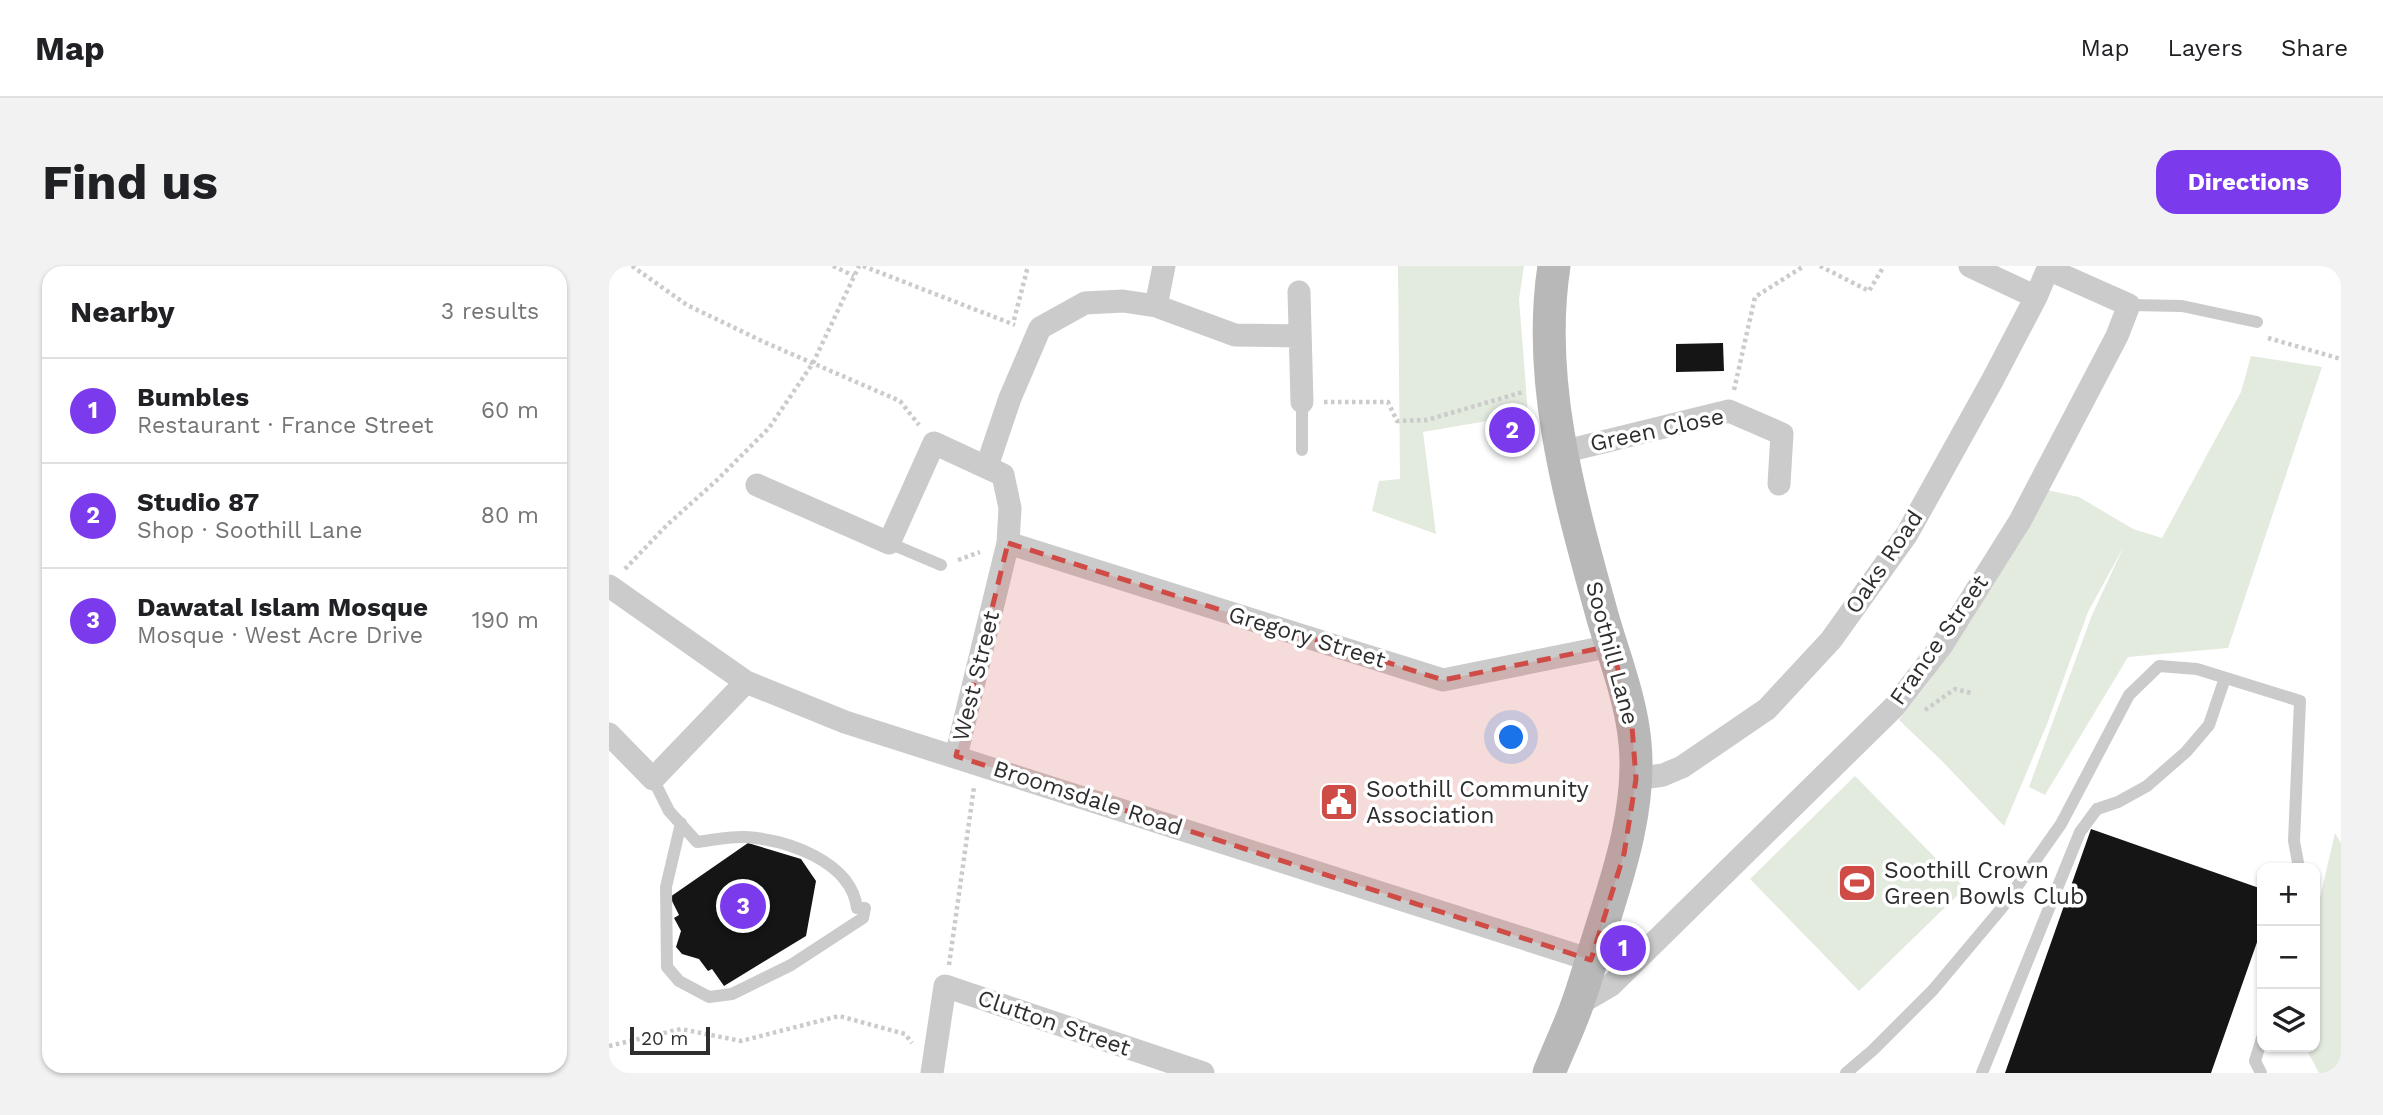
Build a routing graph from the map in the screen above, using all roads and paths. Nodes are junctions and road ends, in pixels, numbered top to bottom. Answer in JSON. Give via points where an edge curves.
{"nodes":[{"id":1,"x":632,"y":266,"type":"edge"},
{"id":2,"x":833,"y":266,"type":"edge"},
{"id":3,"x":861,"y":266,"type":"edge"},
{"id":4,"x":1028,"y":266,"type":"edge"},
{"id":5,"x":1164,"y":266,"type":"edge"},
{"id":6,"x":1554,"y":266,"type":"edge"},
{"id":7,"x":1804,"y":266,"type":"edge"},
{"id":8,"x":1819,"y":266,"type":"edge"},
{"id":9,"x":1884,"y":266,"type":"edge"},
{"id":10,"x":1970,"y":266,"type":"edge"},
{"id":11,"x":2048,"y":268,"type":"edge"},
{"id":12,"x":855,"y":276,"type":"junction"},
{"id":13,"x":1299,"y":292,"type":"dead end"},
{"id":14,"x":2036,"y":297,"type":"junction"},
{"id":15,"x":2129,"y":305,"type":"junction"},
{"id":16,"x":1156,"y":306,"type":"junction"},
{"id":17,"x":1013,"y":324,"type":"junction"},
{"id":18,"x":2258,"y":329,"type":"joint"},
{"id":19,"x":1038,"y":333,"type":"junction"},
{"id":20,"x":1300,"y":336,"type":"junction"},
{"id":21,"x":2341,"y":359,"type":"edge"},
{"id":22,"x":815,"y":364,"type":"junction"},
{"id":23,"x":1552,"y":383,"type":"junction"},
{"id":24,"x":1302,"y":402,"type":"junction"},
{"id":25,"x":1729,"y":411,"type":"junction"},
{"id":26,"x":934,"y":443,"type":"junction"},
{"id":27,"x":1302,"y":450,"type":"dead end"},
{"id":28,"x":1562,"y":452,"type":"junction"},
{"id":29,"x":987,"y":466,"type":"junction"},
{"id":30,"x":1779,"y":484,"type":"dead end"},
{"id":31,"x":757,"y":485,"type":"dead end"},
{"id":32,"x":889,"y":543,"type":"junction"},
{"id":33,"x":1008,"y":543,"type":"junction"},
{"id":34,"x":941,"y":565,"type":"joint"},
{"id":35,"x":614,"y":581,"type":"edge"},
{"id":36,"x":1611,"y":646,"type":"junction"},
{"id":37,"x":2225,"y":678,"type":"junction"},
{"id":38,"x":746,"y":682,"type":"junction"},
{"id":39,"x":1971,"y":693,"type":"dead end"},
{"id":40,"x":1917,"y":713,"type":"dead end"},
{"id":41,"x":609,"y":734,"type":"edge"},
{"id":42,"x":956,"y":756,"type":"junction"},
{"id":43,"x":653,"y":779,"type":"junction"},
{"id":44,"x":1636,"y":779,"type":"junction"},
{"id":45,"x":681,"y":823,"type":"junction"},
{"id":46,"x":2298,"y":863,"type":"edge"},
{"id":47,"x":1591,"y":960,"type":"junction"},
{"id":48,"x":945,"y":986,"type":"junction"},
{"id":49,"x":1577,"y":1005,"type":"junction"},
{"id":50,"x":609,"y":1046,"type":"edge"},
{"id":51,"x":2258,"y":1052,"type":"edge"},
{"id":52,"x":918,"y":1053,"type":"dead end"},
{"id":53,"x":932,"y":1073,"type":"edge"},
{"id":54,"x":1203,"y":1073,"type":"edge"},
{"id":55,"x":1549,"y":1073,"type":"edge"},
{"id":56,"x":1846,"y":1073,"type":"edge"},
{"id":57,"x":1982,"y":1073,"type":"edge"},
{"id":58,"x":2261,"y":1073,"type":"edge"}],
"edges":[{"from":1,"to":22,"type":"path","via":[[687,305]]},
{"from":2,"to":12,"type":"path"},
{"from":3,"to":12,"type":"path"},
{"from":3,"to":17,"type":"path"},
{"from":4,"to":17,"type":"path"},
{"from":5,"to":16,"type":"street"},
{"from":6,"to":23,"type":"main road","name":"Soothill Lane","via":[[1549,301]]},
{"from":7,"to":25,"type":"path","via":[[1755,297]]},
{"from":8,"to":9,"type":"path","via":[[1869,291]]},
{"from":10,"to":14,"type":"street"},
{"from":11,"to":14,"type":"street","name":"Oaks Road"},
{"from":11,"to":15,"type":"street"},
{"from":12,"to":22,"type":"path"},
{"from":13,"to":20,"type":"street"},
{"from":14,"to":44,"type":"street","name":"Oaks Road","via":[[1907,534],[1831,640],[1767,709],[1682,767]]},
{"from":15,"to":18,"type":"lane","via":[[2182,306]]},
{"from":15,"to":49,"type":"street","name":"France Street","via":[[2020,521],[1942,645],[1895,706],[1611,985]]},
{"from":16,"to":19,"type":"street","via":[[1123,301],[1085,303]]},
{"from":16,"to":20,"type":"street","via":[[1235,335]]},
{"from":17,"to":19,"type":"path"},
{"from":18,"to":21,"type":"path"},
{"from":19,"to":29,"type":"street"},
{"from":20,"to":24,"type":"street"},
{"from":22,"to":26,"type":"path","via":[[900,401]]},
{"from":22,"to":35,"type":"path","via":[[769,428]]},
{"from":23,"to":24,"type":"path","via":[[1427,420],[1397,421],[1388,402]]},
{"from":23,"to":28,"type":"main road","name":"Soothill Lane"},
{"from":24,"to":27,"type":"lane"},
{"from":25,"to":28,"type":"street","name":"Green Close"},
{"from":25,"to":30,"type":"street","name":"Green Close","via":[[1782,433]]},
{"from":26,"to":29,"type":"street","name":"West Street"},
{"from":26,"to":32,"type":"street"},
{"from":28,"to":36,"type":"main road","name":"Soothill Lane"},
{"from":29,"to":33,"type":"street","name":"West Street","via":[[1003,475],[1010,508]]},
{"from":31,"to":32,"type":"street"},
{"from":32,"to":34,"type":"lane"},
{"from":33,"to":34,"type":"path"},
{"from":33,"to":36,"type":"street","name":"Gregory Street","via":[[1443,680]]},
{"from":33,"to":42,"type":"street","name":"West Street"},
{"from":35,"to":38,"type":"street","name":"Broomsdale Road"},
{"from":36,"to":44,"type":"main road","name":"Soothill Lane","via":[[1631,713]]},
{"from":37,"to":46,"type":"lane","via":[[2300,701],[2294,841]]},
{"from":37,"to":56,"type":"lane","via":[[2197,669],[2159,666],[2129,695],[2061,824],[2001,909],[1933,990]]},
{"from":37,"to":57,"type":"lane","via":[[2209,724],[2186,752],[2147,786],[2097,809],[2080,832]]},
{"from":38,"to":42,"type":"street","name":"Broomsdale Road","via":[[845,722]]},
{"from":38,"to":43,"type":"street"},
{"from":39,"to":40,"type":"path","via":[[1955,690]]},
{"from":41,"to":43,"type":"street"},
{"from":42,"to":47,"type":"street","name":"Broomsdale Road"},
{"from":42,"to":48,"type":"path","name":"West Street","via":[[974,788]]},
{"from":43,"to":45,"type":"lane","via":[[669,811]]},
{"from":44,"to":47,"type":"main road","name":"Soothill Lane","via":[[1624,854]]},
{"from":45,"to":45,"type":"lane","via":[[697,842],[746,837],[802,849],[827,862],[851,892],[857,908],[865,908],[863,918],[791,965],[732,994],[709,997],[679,981],[667,967],[666,887]]},
{"from":47,"to":49,"type":"main road","name":"Soothill Lane"},
{"from":48,"to":53,"type":"street"},
{"from":48,"to":54,"type":"street","name":"Clutton Street"},
{"from":49,"to":55,"type":"main road","name":"Soothill Lane"},
{"from":50,"to":52,"type":"path","via":[[681,1029],[741,1041],[838,1016],[905,1034]]},
{"from":51,"to":58,"type":"lane","via":[[2255,1061]]}]}
